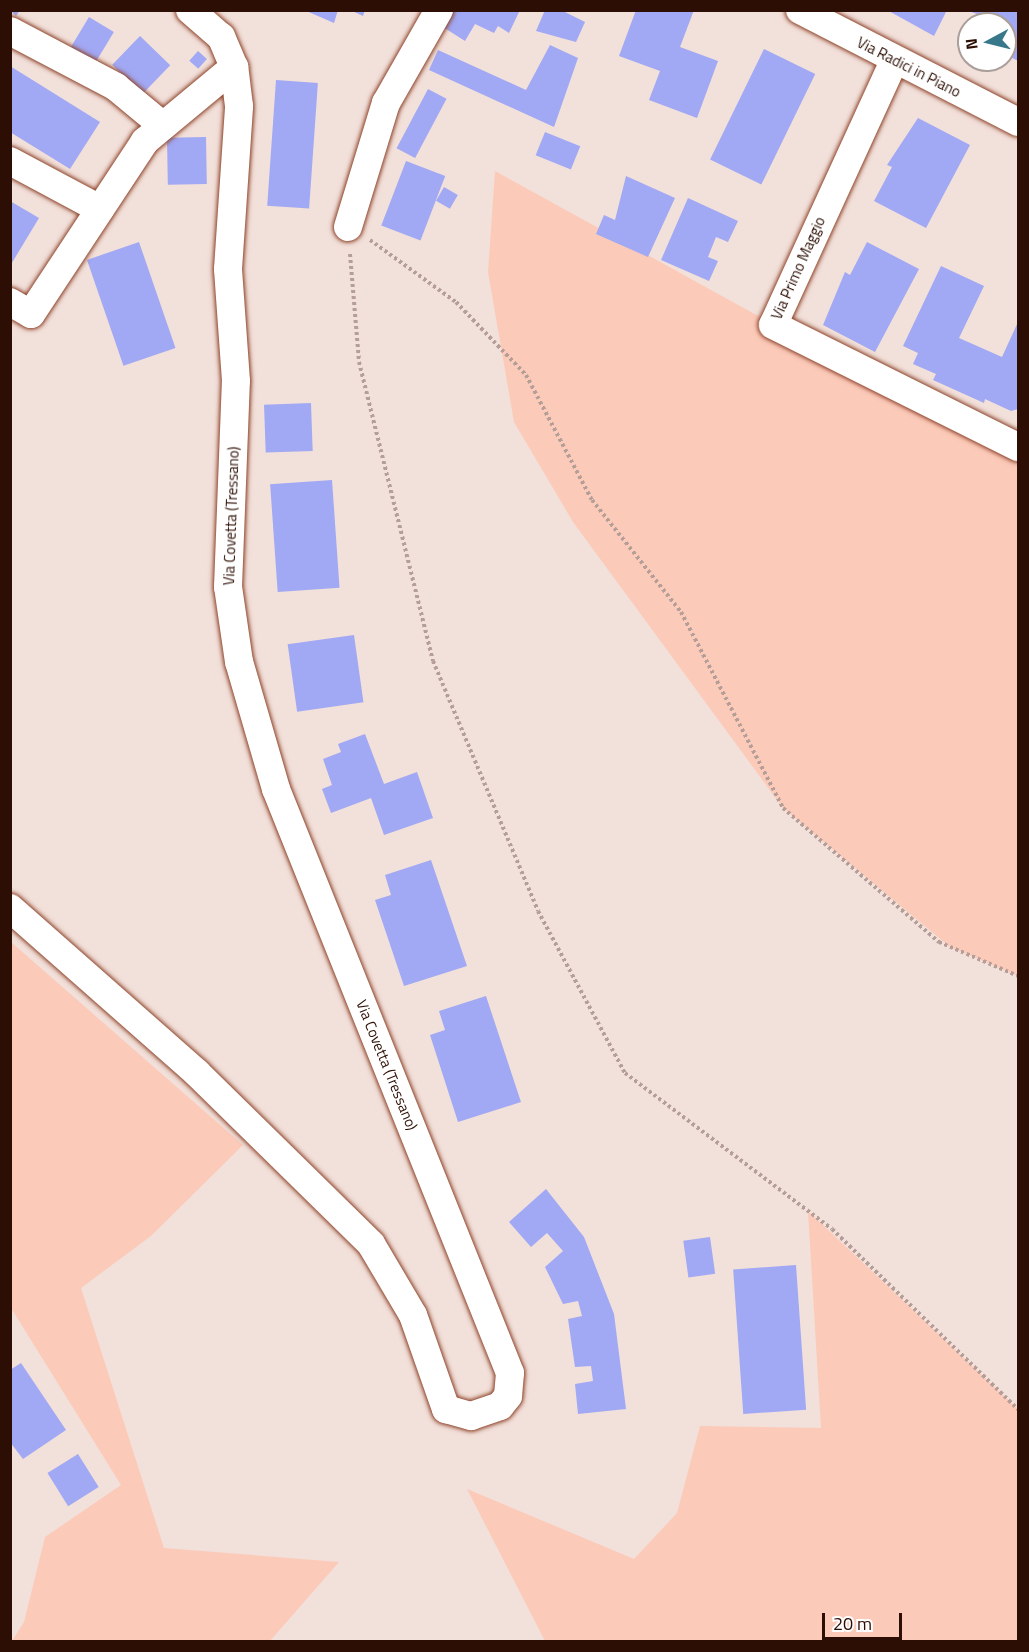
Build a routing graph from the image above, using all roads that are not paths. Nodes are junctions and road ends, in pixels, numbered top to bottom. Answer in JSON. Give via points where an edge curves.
{"nodes":[{"id":1,"x":190,"y":10,"type":"edge"},
{"id":2,"x":439,"y":10,"type":"edge"},
{"id":3,"x":800,"y":10,"type":"edge"},
{"id":4,"x":10,"y":31,"type":"edge"},
{"id":5,"x":894,"y":61,"type":"junction"},
{"id":6,"x":234,"y":67,"type":"junction"},
{"id":7,"x":1018,"y":122,"type":"edge"},
{"id":8,"x":162,"y":125,"type":"junction"},
{"id":9,"x":10,"y":160,"type":"edge"},
{"id":10,"x":100,"y":209,"type":"junction"},
{"id":11,"x":348,"y":227,"type":"road end"},
{"id":12,"x":10,"y":302,"type":"edge"},
{"id":13,"x":1018,"y":447,"type":"edge"},
{"id":14,"x":10,"y":908,"type":"edge"}],
"edges":[{"from":1,"to":6,"type":"street","name":"Via Covetta (Tressano)","via":[[221,37]]},
{"from":2,"to":11,"type":"street","via":[[386,103]]},
{"from":3,"to":5,"type":"street","name":"Via Radici in Piano"},
{"from":4,"to":8,"type":"street","via":[[116,87]]},
{"from":5,"to":7,"type":"street","name":"Via Radici in Piano"},
{"from":5,"to":13,"type":"street","name":"Via Primo Maggio","via":[[773,325]]},
{"from":6,"to":8,"type":"street"},
{"from":6,"to":14,"type":"street","name":"Via Covetta (Tressano)","via":[[239,106],[229,199],[236,381],[228,587],[239,662],[276,789],[510,1373],[508,1396],[500,1406],[471,1416],[446,1409],[412,1315],[370,1244],[198,1073]]},
{"from":8,"to":10,"type":"street"},
{"from":9,"to":10,"type":"street"},
{"from":10,"to":12,"type":"street","via":[[31,314]]}]}
